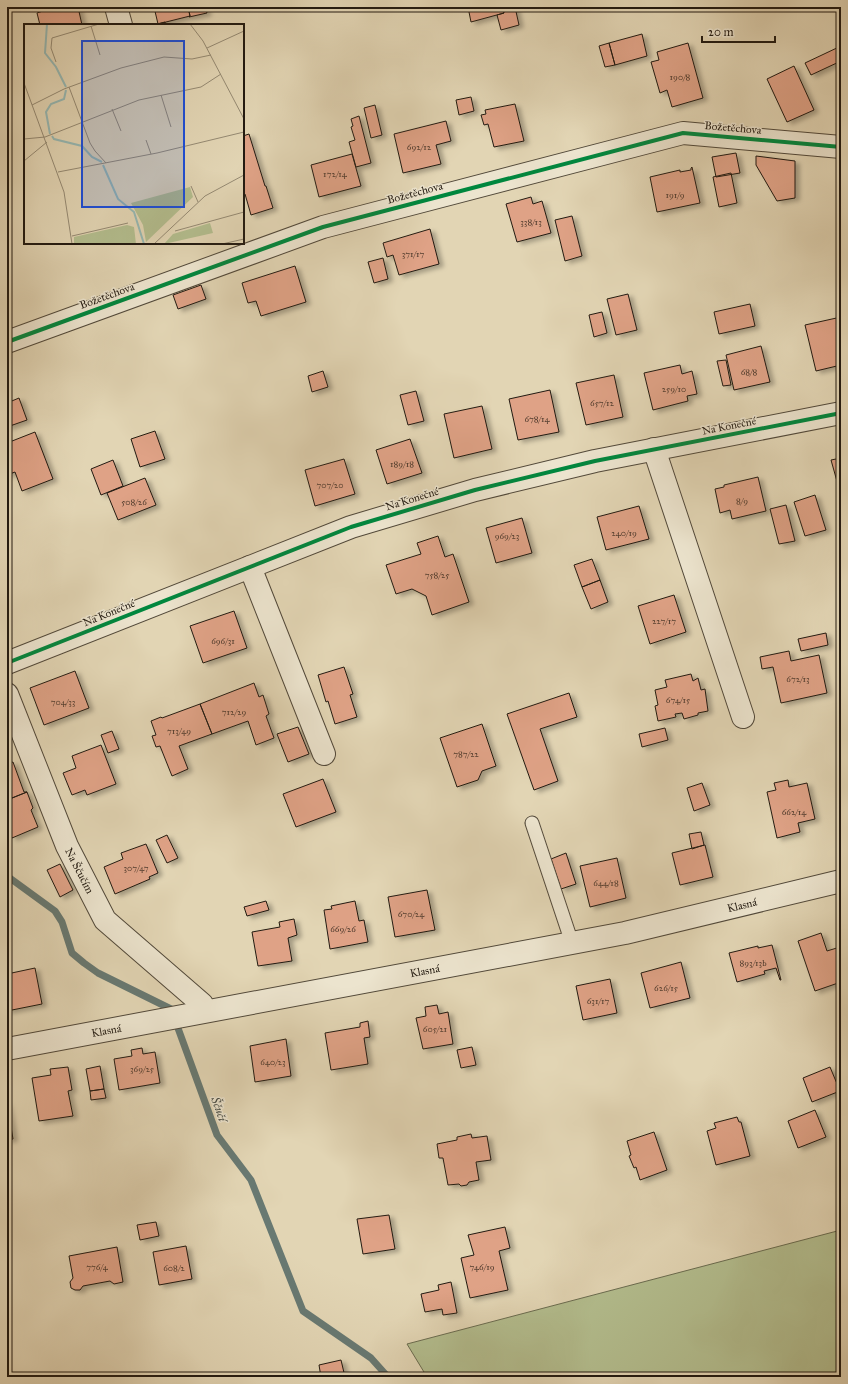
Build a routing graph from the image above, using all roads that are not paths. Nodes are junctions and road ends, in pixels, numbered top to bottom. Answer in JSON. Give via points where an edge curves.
{"nodes":[{"id":1,"x":116,"y":7,"type":"edge"},
{"id":2,"x":121,"y":24,"type":"edge"},
{"id":3,"x":841,"y":147,"type":"edge"},
{"id":4,"x":7,"y":342,"type":"edge"},
{"id":5,"x":841,"y":414,"type":"edge"},
{"id":6,"x":654,"y":449,"type":"junction"},
{"id":7,"x":250,"y":567,"type":"junction"},
{"id":8,"x":7,"y":663,"type":"edge"},
{"id":9,"x":7,"y":694,"type":"edge"},
{"id":10,"x":743,"y":717,"type":"dead end"},
{"id":11,"x":324,"y":754,"type":"dead end"},
{"id":12,"x":532,"y":823,"type":"dead end"},
{"id":13,"x":841,"y":881,"type":"edge"},
{"id":14,"x":572,"y":943,"type":"junction"},
{"id":15,"x":205,"y":1011,"type":"junction"},
{"id":16,"x":7,"y":1049,"type":"edge"}],
"edges":[{"from":1,"to":2,"type":"street"},
{"from":3,"to":4,"type":"street","name":"Božetěchova","via":[[683,133],[323,227]]},
{"from":5,"to":6,"type":"street","name":"Na Konečné"},
{"from":6,"to":7,"type":"street","name":"Na Konečné","via":[[475,490],[351,527]]},
{"from":6,"to":10,"type":"street"},
{"from":7,"to":8,"type":"street","name":"Na Konečné"},
{"from":7,"to":11,"type":"street"},
{"from":9,"to":15,"type":"street","name":"Na Ščučím","via":[[67,846],[106,920],[202,1004]]},
{"from":12,"to":14,"type":"lane"},
{"from":13,"to":14,"type":"street","name":"Klasná","via":[[625,933]]},
{"from":14,"to":15,"type":"street","name":"Klasná"},
{"from":15,"to":16,"type":"street","name":"Klasná"}]}
